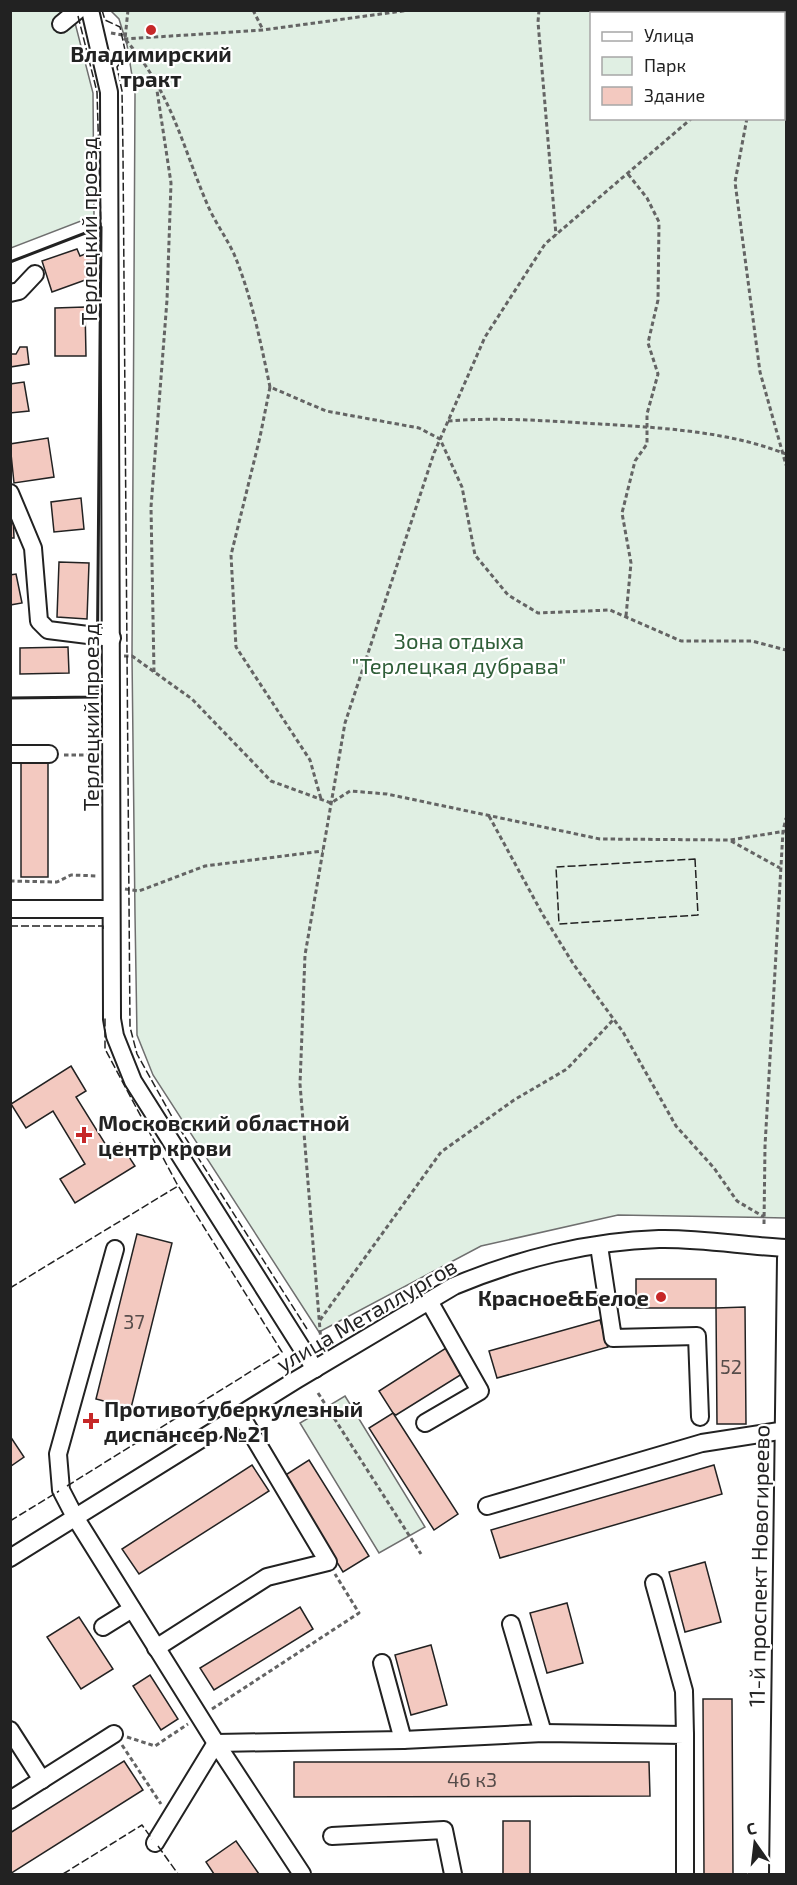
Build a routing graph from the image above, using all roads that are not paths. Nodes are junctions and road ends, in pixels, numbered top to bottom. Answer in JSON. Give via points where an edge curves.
{"nodes":[{"id":1,"x":78,"y":10,"type":"edge"},
{"id":2,"x":90,"y":10,"type":"edge"},
{"id":3,"x":61,"y":24,"type":"dead end"},
{"id":4,"x":35,"y":274,"type":"dead end"},
{"id":5,"x":10,"y":293,"type":"edge"},
{"id":6,"x":10,"y":493,"type":"edge"},
{"id":7,"x":112,"y":638,"type":"junction"},
{"id":8,"x":10,"y":754,"type":"edge"},
{"id":9,"x":49,"y":754,"type":"road end"},
{"id":10,"x":10,"y":909,"type":"edge"},
{"id":11,"x":111,"y":909,"type":"junction"},
{"id":12,"x":598,"y":1246,"type":"junction"},
{"id":13,"x":786,"y":1248,"type":"edge"},
{"id":14,"x":115,"y":1249,"type":"dead end"},
{"id":15,"x":786,"y":1258,"type":"edge"},
{"id":16,"x":429,"y":1301,"type":"junction"},
{"id":17,"x":786,"y":1319,"type":"edge"},
{"id":18,"x":315,"y":1369,"type":"junction"},
{"id":19,"x":240,"y":1414,"type":"junction"},
{"id":20,"x":700,"y":1417,"type":"dead end"},
{"id":21,"x":425,"y":1423,"type":"dead end"},
{"id":22,"x":784,"y":1430,"type":"edge"},
{"id":23,"x":487,"y":1506,"type":"dead end"},
{"id":24,"x":75,"y":1517,"type":"junction"},
{"id":25,"x":10,"y":1558,"type":"edge"},
{"id":26,"x":784,"y":1560,"type":"edge"},
{"id":27,"x":654,"y":1583,"type":"dead end"},
{"id":28,"x":132,"y":1609,"type":"junction"},
{"id":29,"x":511,"y":1624,"type":"dead end"},
{"id":30,"x":103,"y":1627,"type":"dead end"},
{"id":31,"x":156,"y":1648,"type":"junction"},
{"id":32,"x":382,"y":1663,"type":"dead end"},
{"id":33,"x":783,"y":1665,"type":"edge"},
{"id":34,"x":10,"y":1730,"type":"edge"},
{"id":35,"x":543,"y":1733,"type":"junction"},
{"id":36,"x":114,"y":1734,"type":"road end"},
{"id":37,"x":686,"y":1735,"type":"junction"},
{"id":38,"x":403,"y":1740,"type":"junction"},
{"id":39,"x":216,"y":1743,"type":"junction"},
{"id":40,"x":42,"y":1780,"type":"junction"},
{"id":41,"x":10,"y":1800,"type":"edge"},
{"id":42,"x":332,"y":1836,"type":"dead end"},
{"id":43,"x":155,"y":1843,"type":"dead end"},
{"id":44,"x":782,"y":1856,"type":"edge"},
{"id":45,"x":302,"y":1875,"type":"edge"},
{"id":46,"x":453,"y":1875,"type":"edge"},
{"id":47,"x":685,"y":1875,"type":"edge"},
{"id":48,"x":778,"y":1875,"type":"edge"}],
"edges":[{"from":1,"to":3,"type":"street"},
{"from":2,"to":7,"type":"street","name":"Терлецкий проезд","via":[[109,92]]},
{"from":4,"to":5,"type":"street","via":[[19,291]]},
{"from":6,"to":7,"type":"street","via":[[33,548],[39,621],[48,630]]},
{"from":7,"to":11,"type":"street","name":"Терлецкий проезд"},
{"from":8,"to":9,"type":"street"},
{"from":10,"to":11,"type":"street"},
{"from":11,"to":18,"type":"street","name":"Терлецкий проезд","via":[[112,1019],[121,1054],[134,1081]]},
{"from":12,"to":13,"type":"street","name":"улица Металлургов","via":[[660,1239]]},
{"from":12,"to":16,"type":"street","name":"улица Металлургов","via":[[507,1265],[454,1286]]},
{"from":12,"to":20,"type":"street","via":[[613,1338],[697,1336]]},
{"from":14,"to":24,"type":"street","via":[[58,1454],[61,1490]]},
{"from":15,"to":17,"type":"street","name":"11-й проспект Новогиреево"},
{"from":16,"to":18,"type":"street","name":"улица Металлургов"},
{"from":16,"to":21,"type":"street","via":[[480,1391]]},
{"from":17,"to":22,"type":"street","name":"11-й проспект Новогиреево"},
{"from":18,"to":19,"type":"street","name":"улица Металлургов"},
{"from":19,"to":24,"type":"street","name":"улица Металлургов"},
{"from":19,"to":31,"type":"street","via":[[328,1562],[267,1576]]},
{"from":22,"to":23,"type":"street","via":[[702,1443]]},
{"from":22,"to":26,"type":"street","name":"11-й проспект Новогиреево"},
{"from":24,"to":25,"type":"street","name":"улица Металлургов"},
{"from":24,"to":28,"type":"street"},
{"from":26,"to":33,"type":"street","name":"11-й проспект Новогиреево"},
{"from":27,"to":37,"type":"street","via":[[684,1691]]},
{"from":28,"to":30,"type":"street"},
{"from":28,"to":31,"type":"street"},
{"from":29,"to":35,"type":"street"},
{"from":31,"to":39,"type":"street"},
{"from":32,"to":38,"type":"street"},
{"from":33,"to":44,"type":"street","name":"11-й проспект Новогиреево"},
{"from":34,"to":40,"type":"street"},
{"from":35,"to":37,"type":"street"},
{"from":35,"to":38,"type":"street"},
{"from":36,"to":40,"type":"street"},
{"from":37,"to":47,"type":"street"},
{"from":38,"to":39,"type":"street"},
{"from":39,"to":43,"type":"street"},
{"from":39,"to":45,"type":"street"},
{"from":40,"to":41,"type":"street"},
{"from":42,"to":46,"type":"street","via":[[444,1830]]},
{"from":44,"to":48,"type":"street","name":"11-й проспект Новогиреево"}]}
